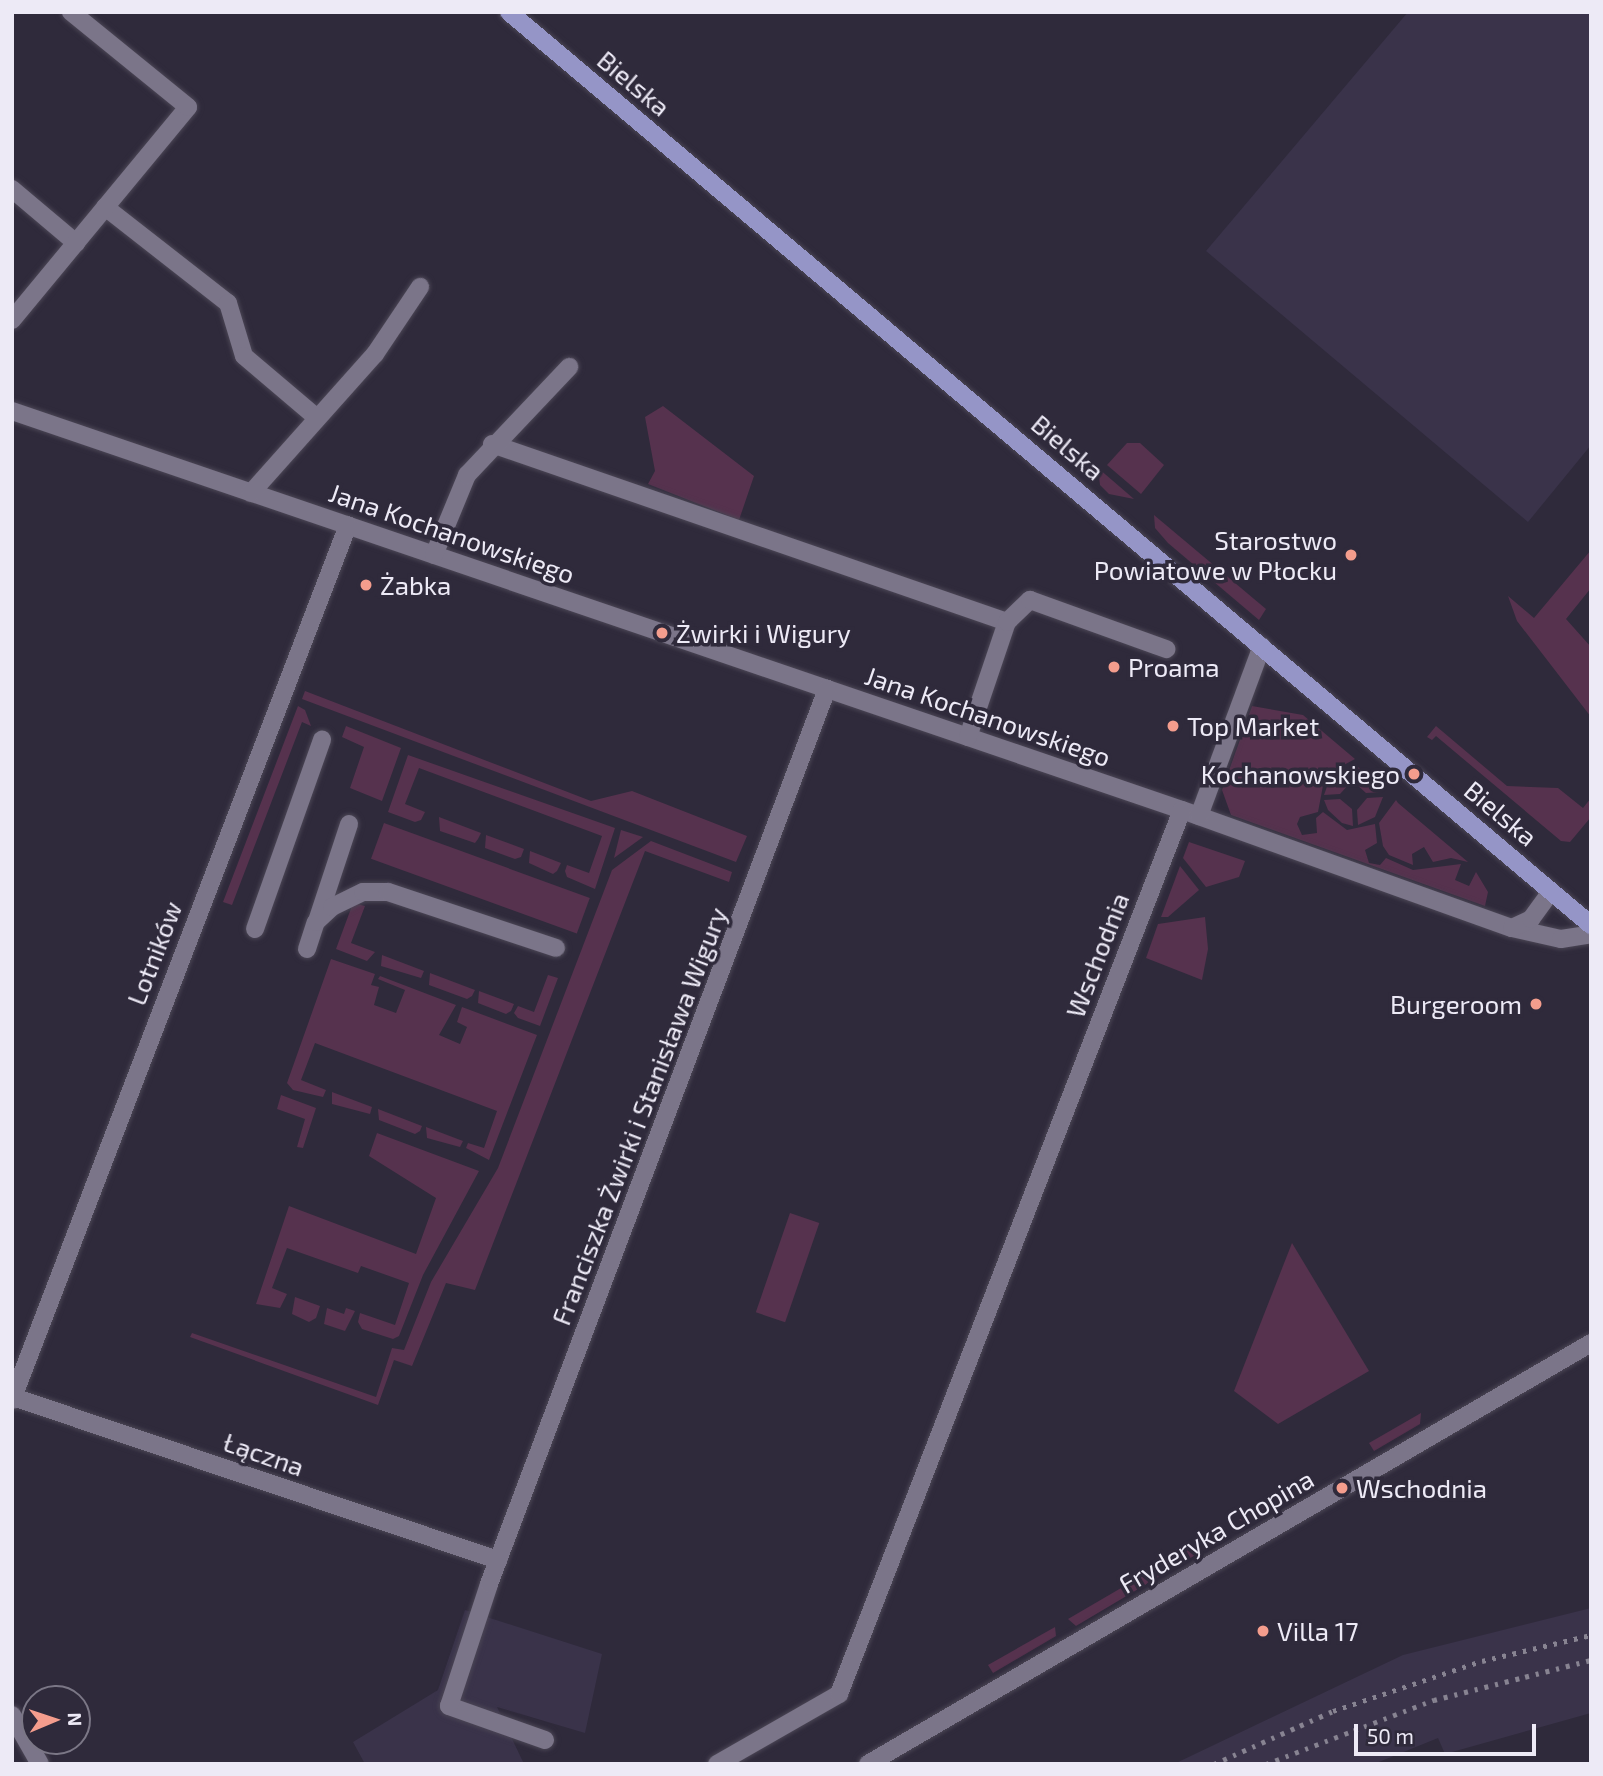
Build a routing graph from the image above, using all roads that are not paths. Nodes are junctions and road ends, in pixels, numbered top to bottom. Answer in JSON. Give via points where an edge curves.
{"nodes":[{"id":1,"x":71,"y":12,"type":"edge"},
{"id":2,"x":509,"y":12,"type":"edge"},
{"id":3,"x":12,"y":189,"type":"edge"},
{"id":4,"x":106,"y":207,"type":"junction"},
{"id":5,"x":76,"y":243,"type":"junction"},
{"id":6,"x":420,"y":287,"type":"dead end"},
{"id":7,"x":12,"y":320,"type":"edge"},
{"id":8,"x":569,"y":367,"type":"dead end"},
{"id":9,"x":12,"y":411,"type":"edge"},
{"id":10,"x":317,"y":418,"type":"junction"},
{"id":11,"x":492,"y":444,"type":"junction"},
{"id":12,"x":251,"y":493,"type":"junction"},
{"id":13,"x":348,"y":525,"type":"junction"},
{"id":14,"x":434,"y":555,"type":"junction"},
{"id":15,"x":1007,"y":622,"type":"junction"},
{"id":16,"x":1262,"y":646,"type":"junction"},
{"id":17,"x":1166,"y":649,"type":"dead end"},
{"id":18,"x":827,"y":689,"type":"junction"},
{"id":19,"x":968,"y":737,"type":"junction"},
{"id":20,"x":321,"y":740,"type":"dead end"},
{"id":21,"x":1190,"y":813,"type":"junction"},
{"id":22,"x":349,"y":824,"type":"dead end"},
{"id":23,"x":1551,"y":891,"type":"junction"},
{"id":24,"x":317,"y":922,"type":"junction"},
{"id":25,"x":1591,"y":925,"type":"edge"},
{"id":26,"x":1512,"y":928,"type":"junction"},
{"id":27,"x":255,"y":929,"type":"dead end"},
{"id":28,"x":1591,"y":934,"type":"edge"},
{"id":29,"x":556,"y":948,"type":"dead end"},
{"id":30,"x":307,"y":949,"type":"dead end"},
{"id":31,"x":1591,"y":1343,"type":"edge"},
{"id":32,"x":13,"y":1398,"type":"edge"},
{"id":33,"x":498,"y":1560,"type":"junction"},
{"id":34,"x":12,"y":1715,"type":"edge"},
{"id":35,"x":545,"y":1740,"type":"dead end"},
{"id":36,"x":40,"y":1764,"type":"edge"},
{"id":37,"x":718,"y":1764,"type":"edge"},
{"id":38,"x":868,"y":1764,"type":"edge"}],
"edges":[{"from":1,"to":4,"type":"street","via":[[188,107]]},
{"from":2,"to":16,"type":"main road","name":"Bielska"},
{"from":3,"to":5,"type":"street"},
{"from":4,"to":5,"type":"street"},
{"from":4,"to":10,"type":"street","via":[[228,303],[244,356]]},
{"from":5,"to":7,"type":"street"},
{"from":6,"to":10,"type":"street","via":[[375,354]]},
{"from":8,"to":11,"type":"street"},
{"from":9,"to":12,"type":"street","name":"Jana Kochanowskiego"},
{"from":10,"to":12,"type":"street"},
{"from":11,"to":14,"type":"street","via":[[455,497]]},
{"from":11,"to":15,"type":"street"},
{"from":12,"to":13,"type":"street","name":"Jana Kochanowskiego"},
{"from":13,"to":14,"type":"street","name":"Jana Kochanowskiego"},
{"from":13,"to":32,"type":"street","name":"Lotników"},
{"from":14,"to":18,"type":"street","name":"Jana Kochanowskiego"},
{"from":15,"to":17,"type":"street","via":[[1030,600]]},
{"from":15,"to":19,"type":"street"},
{"from":16,"to":21,"type":"street","name":"Wschodnia"},
{"from":16,"to":23,"type":"main road","name":"Bielska"},
{"from":18,"to":19,"type":"street","name":"Jana Kochanowskiego"},
{"from":18,"to":33,"type":"street","name":"Franciszka Żwirki i Stanisława Wigury"},
{"from":19,"to":21,"type":"street","name":"Jana Kochanowskiego"},
{"from":20,"to":27,"type":"street"},
{"from":21,"to":26,"type":"street","name":"Jana Kochanowskiego"},
{"from":21,"to":37,"type":"street","name":"Wschodnia","via":[[839,1694]]},
{"from":22,"to":24,"type":"street"},
{"from":23,"to":25,"type":"main road","name":"Bielska"},
{"from":23,"to":26,"type":"street","via":[[1531,919]]},
{"from":24,"to":29,"type":"street","via":[[332,907],[363,892],[388,891]]},
{"from":24,"to":30,"type":"street"},
{"from":26,"to":28,"type":"street","name":"Jana Kochanowskiego","via":[[1561,939]]},
{"from":31,"to":38,"type":"street","name":"Fryderyka Chopina"},
{"from":32,"to":33,"type":"street","name":"Łączna"},
{"from":33,"to":35,"type":"street","name":"Franciszka Żwirki i Stanisława Wigury","via":[[449,1706]]},
{"from":34,"to":36,"type":"street"}]}
